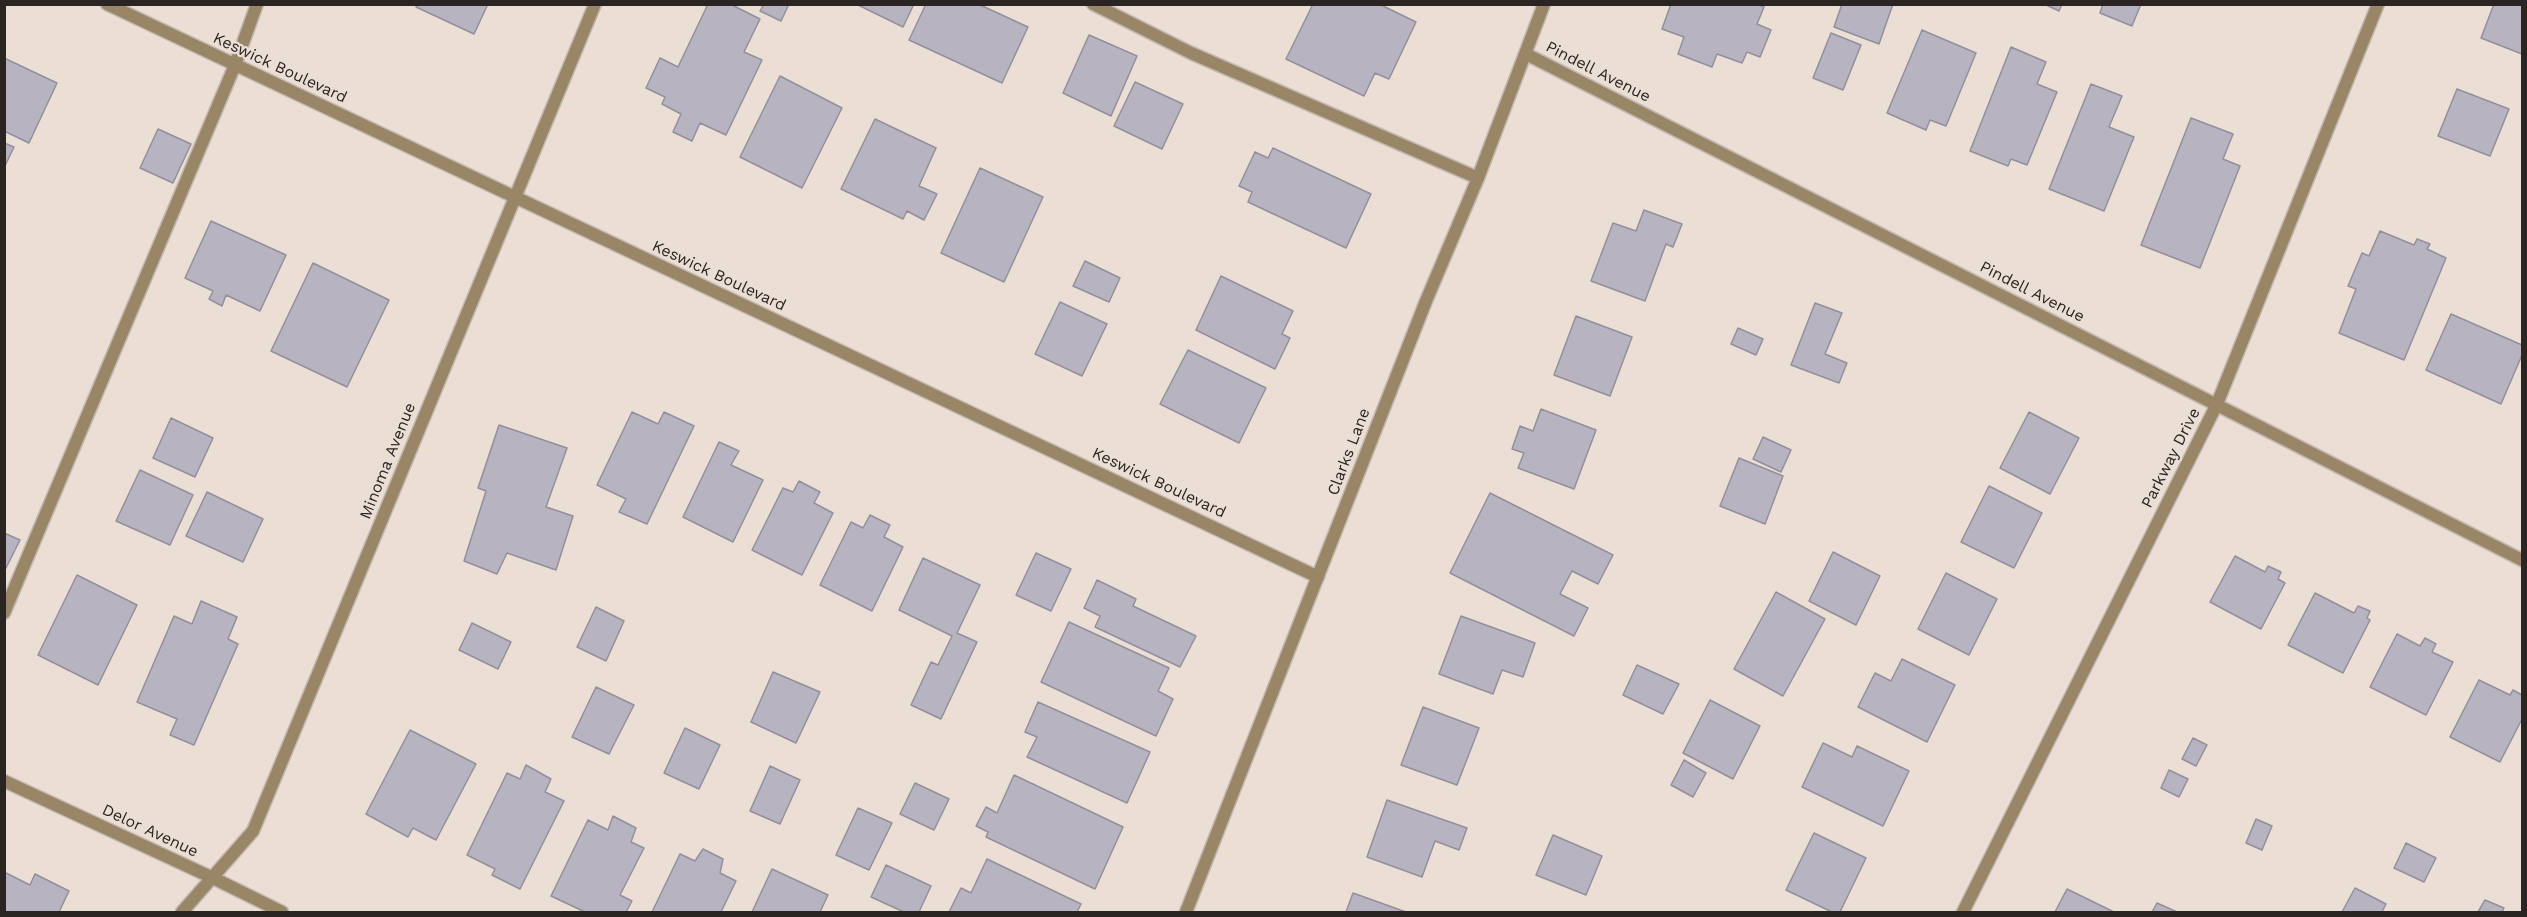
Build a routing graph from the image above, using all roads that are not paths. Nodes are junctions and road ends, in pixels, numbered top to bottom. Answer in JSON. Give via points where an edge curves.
{"nodes":[{"id":1,"x":107,"y":4,"type":"edge"},
{"id":2,"x":257,"y":4,"type":"edge"},
{"id":3,"x":595,"y":4,"type":"edge"},
{"id":4,"x":1093,"y":4,"type":"edge"},
{"id":5,"x":1544,"y":4,"type":"edge"},
{"id":6,"x":2378,"y":4,"type":"edge"},
{"id":7,"x":1526,"y":54,"type":"junction"},
{"id":8,"x":235,"y":66,"type":"junction"},
{"id":9,"x":1478,"y":178,"type":"junction"},
{"id":10,"x":514,"y":197,"type":"junction"},
{"id":11,"x":2217,"y":404,"type":"junction"},
{"id":12,"x":2523,"y":560,"type":"edge"},
{"id":13,"x":1318,"y":577,"type":"junction"},
{"id":14,"x":4,"y":613,"type":"edge"},
{"id":15,"x":4,"y":782,"type":"edge"},
{"id":16,"x":213,"y":878,"type":"junction"},
{"id":17,"x":182,"y":912,"type":"edge"},
{"id":18,"x":282,"y":912,"type":"edge"},
{"id":19,"x":1186,"y":912,"type":"edge"},
{"id":20,"x":1963,"y":912,"type":"edge"}],
"edges":[{"from":1,"to":8,"type":"street","name":"Keswick Boulevard"},
{"from":2,"to":8,"type":"street"},
{"from":3,"to":10,"type":"street","name":"Minoma Avenue"},
{"from":4,"to":9,"type":"street","via":[[1191,53]]},
{"from":5,"to":7,"type":"street","name":"Clarks Lane"},
{"from":6,"to":11,"type":"street","name":"Parkway Drive"},
{"from":7,"to":9,"type":"street","name":"Clarks Lane"},
{"from":7,"to":11,"type":"street","name":"Pindell Avenue"},
{"from":8,"to":10,"type":"street","name":"Keswick Boulevard"},
{"from":8,"to":14,"type":"street"},
{"from":9,"to":13,"type":"street","name":"Clarks Lane"},
{"from":10,"to":13,"type":"street","name":"Keswick Boulevard"},
{"from":10,"to":16,"type":"street","name":"Minoma Avenue","via":[[253,831]]},
{"from":11,"to":12,"type":"street","name":"Pindell Avenue"},
{"from":11,"to":20,"type":"street","name":"Parkway Drive"},
{"from":13,"to":19,"type":"street","name":"Clarks Lane"},
{"from":15,"to":16,"type":"street","name":"Delor Avenue"},
{"from":16,"to":17,"type":"street","name":"Minoma Avenue"},
{"from":16,"to":18,"type":"street","name":"Delor Avenue"}]}
